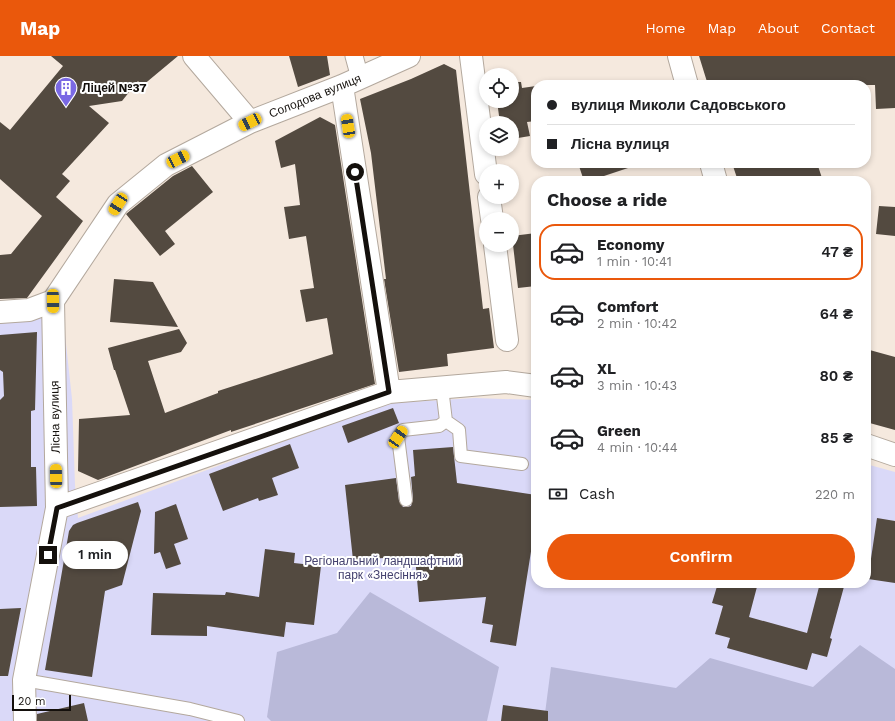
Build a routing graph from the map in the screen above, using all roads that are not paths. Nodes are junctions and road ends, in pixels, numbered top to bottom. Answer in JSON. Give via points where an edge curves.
{"nodes":[{"id":1,"x":194,"y":56,"type":"edge"},
{"id":2,"x":354,"y":56,"type":"edge"},
{"id":3,"x":409,"y":56,"type":"edge"},
{"id":4,"x":471,"y":56,"type":"edge"},
{"id":5,"x":679,"y":56,"type":"edge"},
{"id":6,"x":686,"y":80,"type":"edge"},
{"id":7,"x":351,"y":82,"type":"junction"},
{"id":8,"x":250,"y":122,"type":"junction"},
{"id":9,"x":485,"y":164,"type":"edge"},
{"id":10,"x":496,"y":252,"type":"edge"},
{"id":11,"x":53,"y":301,"type":"junction"},
{"id":12,"x":0,"y":312,"type":"edge"},
{"id":13,"x":507,"y":340,"type":"dead end"},
{"id":14,"x":531,"y":385,"type":"edge"},
{"id":15,"x":442,"y":388,"type":"junction"},
{"id":16,"x":389,"y":392,"type":"junction"},
{"id":17,"x":446,"y":421,"type":"junction"},
{"id":18,"x":871,"y":447,"type":"edge"},
{"id":19,"x":895,"y":455,"type":"edge"},
{"id":20,"x":522,"y":464,"type":"dead end"},
{"id":21,"x":406,"y":500,"type":"dead end"},
{"id":22,"x":57,"y":508,"type":"junction"},
{"id":23,"x":24,"y":680,"type":"junction"},
{"id":24,"x":24,"y":721,"type":"edge"},
{"id":25,"x":238,"y":721,"type":"edge"}],
"edges":[{"from":1,"to":8,"type":"street"},
{"from":2,"to":7,"type":"street"},
{"from":3,"to":7,"type":"street","name":"Солодова вулиця"},
{"from":4,"to":9,"type":"street"},
{"from":5,"to":6,"type":"street"},
{"from":7,"to":8,"type":"street","name":"Солодова вулиця"},
{"from":7,"to":16,"type":"street"},
{"from":8,"to":11,"type":"street","name":"Солодова вулиця","via":[[166,165],[118,204]]},
{"from":10,"to":13,"type":"street"},
{"from":11,"to":12,"type":"street","via":[[29,310]]},
{"from":11,"to":22,"type":"street","name":"Лісна вулиця"},
{"from":14,"to":15,"type":"street","via":[[506,382]]},
{"from":15,"to":16,"type":"street"},
{"from":15,"to":17,"type":"lane"},
{"from":16,"to":22,"type":"street"},
{"from":17,"to":20,"type":"lane","via":[[459,430],[461,456]]},
{"from":17,"to":21,"type":"lane","via":[[438,426],[403,430],[398,437]]},
{"from":18,"to":19,"type":"street"},
{"from":22,"to":23,"type":"street","name":"Лісна вулиця"},
{"from":23,"to":24,"type":"street","name":"Лісна вулиця"},
{"from":23,"to":25,"type":"lane","via":[[190,709]]}]}
